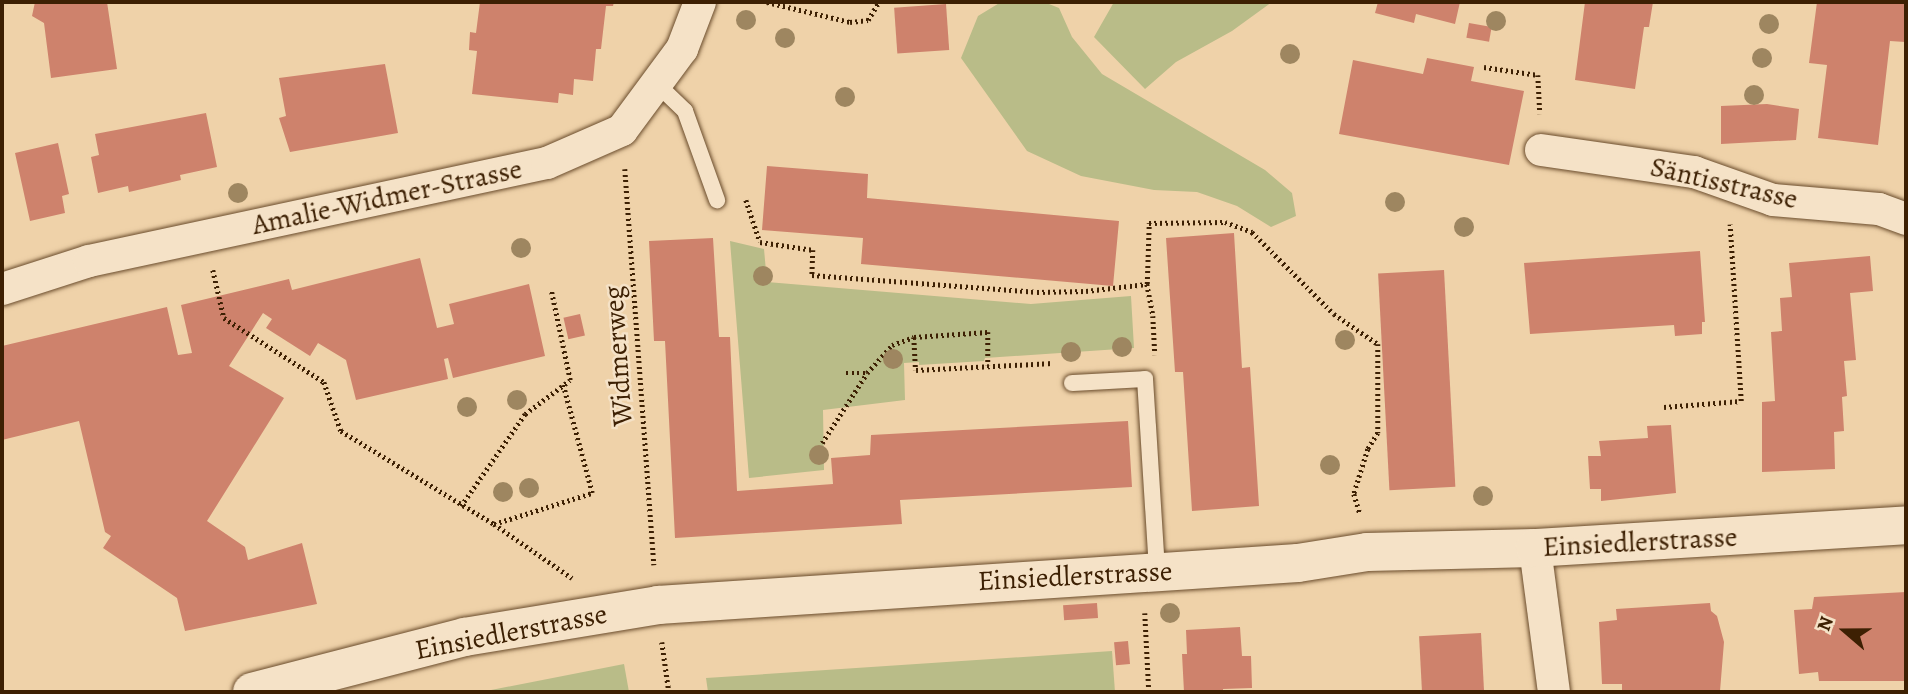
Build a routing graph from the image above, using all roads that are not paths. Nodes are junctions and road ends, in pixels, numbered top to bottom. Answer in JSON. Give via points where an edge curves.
{"nodes":[{"id":1,"x":700,"y":2,"type":"edge"},
{"id":2,"x":657,"y":84,"type":"junction"},
{"id":3,"x":1541,"y":150,"type":"road end"},
{"id":4,"x":717,"y":200,"type":"dead end"},
{"id":5,"x":1906,"y":219,"type":"edge"},
{"id":6,"x":2,"y":289,"type":"edge"},
{"id":7,"x":1072,"y":383,"type":"road end"},
{"id":8,"x":1906,"y":525,"type":"edge"},
{"id":9,"x":1535,"y":548,"type":"junction"},
{"id":10,"x":1157,"y":571,"type":"junction"},
{"id":11,"x":252,"y":692,"type":"edge"},
{"id":12,"x":1554,"y":692,"type":"edge"}],
"edges":[{"from":1,"to":2,"type":"street","name":"Amalie-Widmer-Strasse","via":[[682,49]]},
{"from":2,"to":4,"type":"lane","via":[[685,111]]},
{"from":2,"to":6,"type":"street","name":"Amalie-Widmer-Strasse","via":[[622,130],[547,163],[89,261]]},
{"from":3,"to":5,"type":"street","name":"Säntisstrasse","via":[[1695,172],[1773,200],[1879,209]]},
{"from":7,"to":10,"type":"lane","via":[[1144,379]]},
{"from":8,"to":9,"type":"main road","name":"Einsiedlerstrasse"},
{"from":9,"to":10,"type":"main road","name":"Einsiedlerstrasse","via":[[1367,552],[1298,563]]},
{"from":9,"to":12,"type":"street"},
{"from":10,"to":11,"type":"main road","name":"Einsiedlerstrasse","via":[[671,604],[465,637]]}]}
